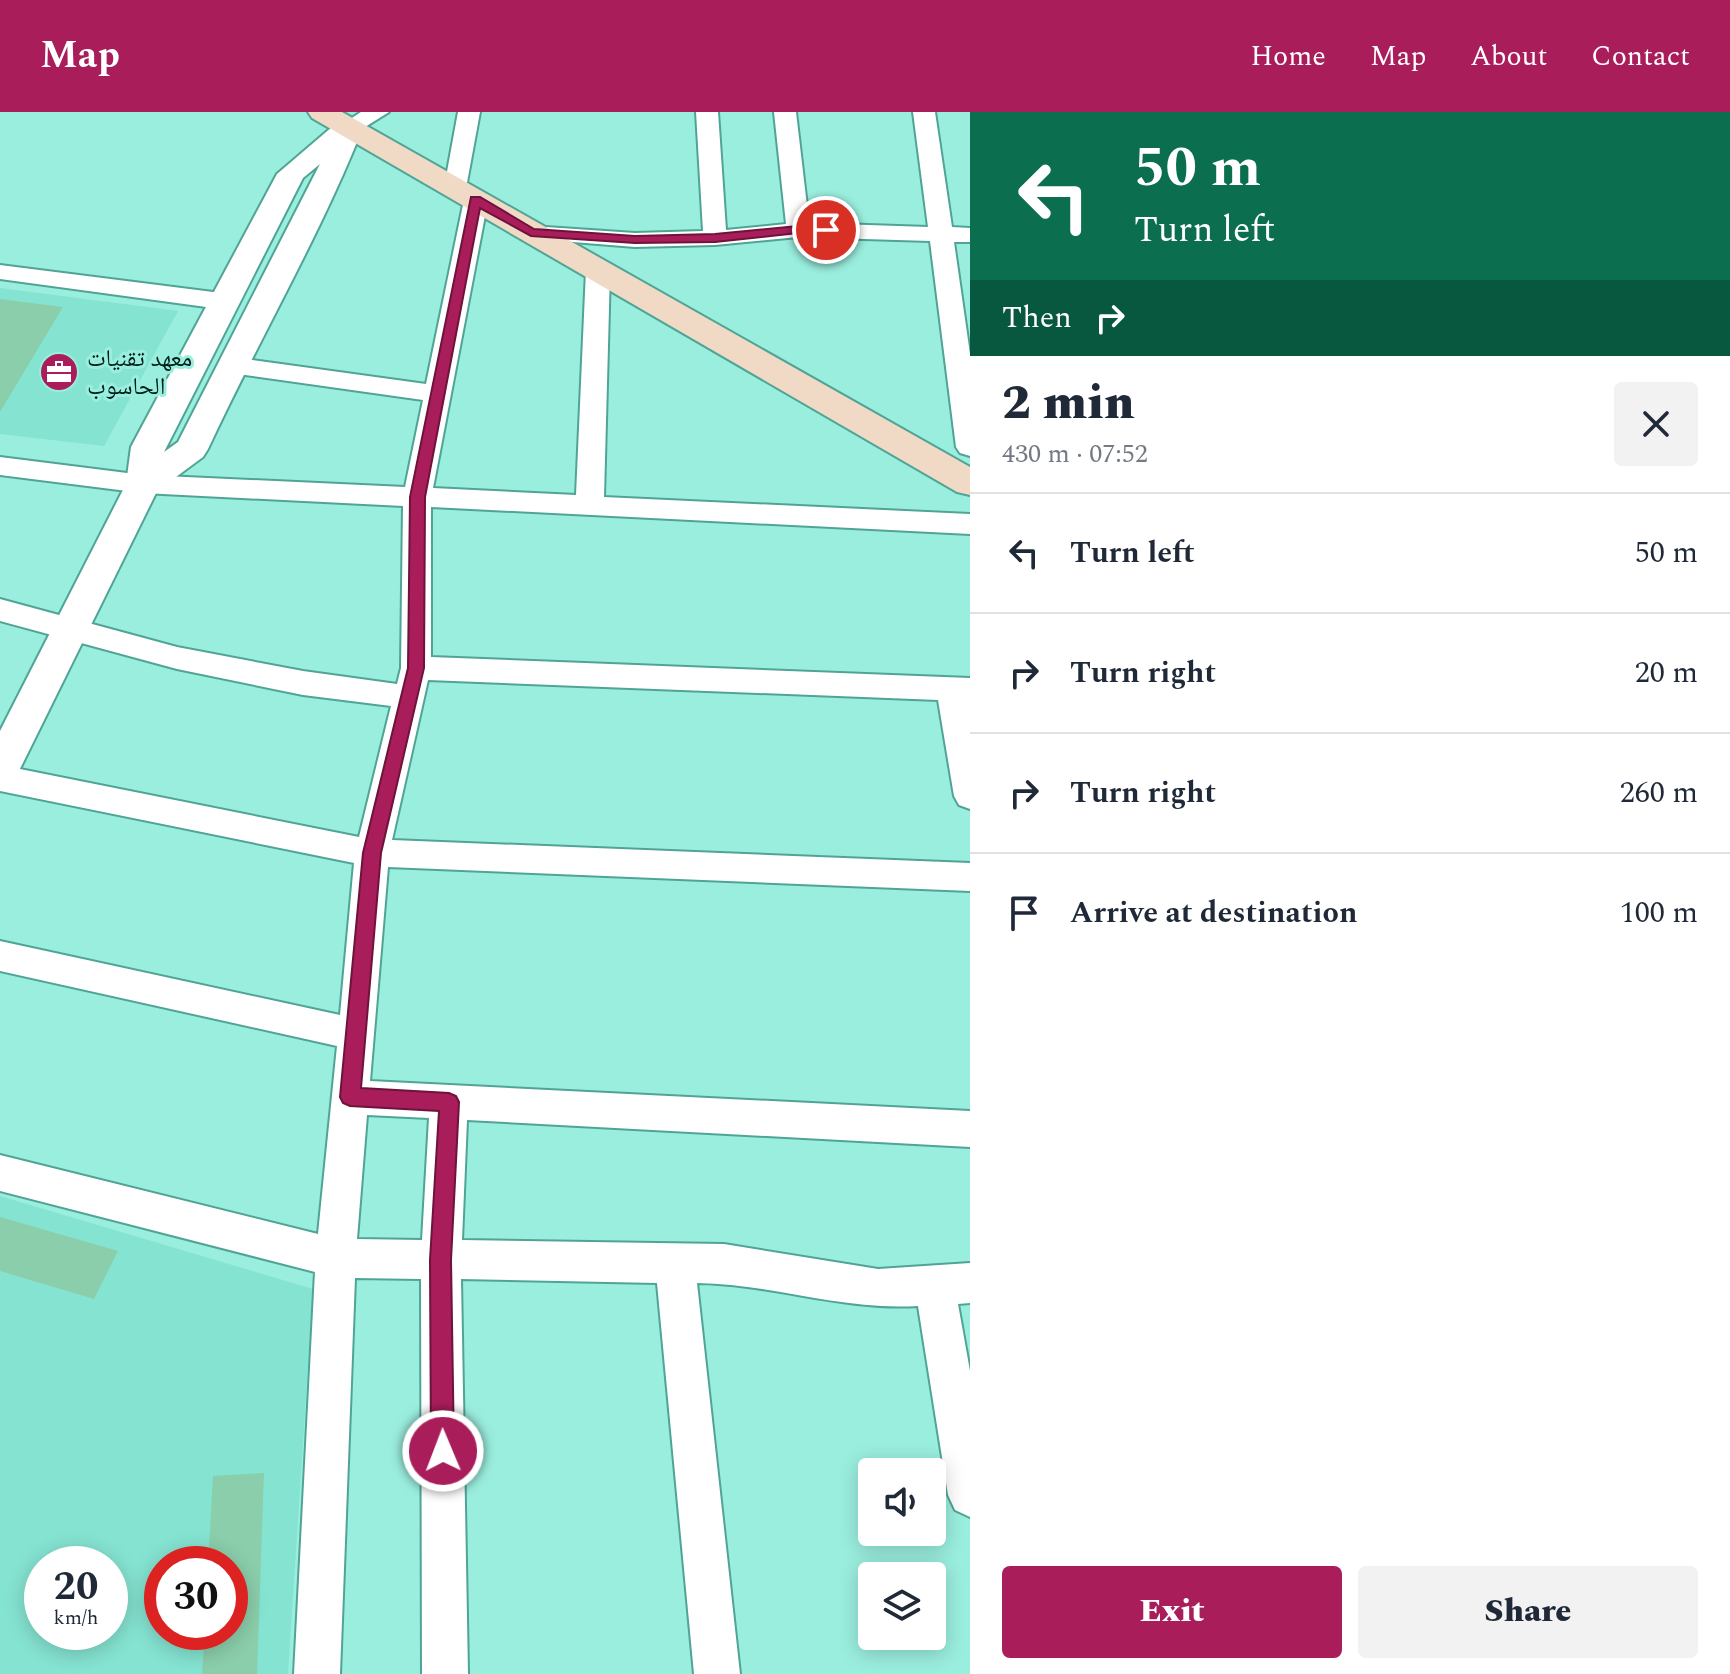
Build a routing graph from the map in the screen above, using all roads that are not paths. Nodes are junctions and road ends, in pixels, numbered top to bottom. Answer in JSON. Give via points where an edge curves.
{"nodes":[{"id":1,"x":378,"y":112,"type":"edge"},
{"id":2,"x":469,"y":112,"type":"edge"},
{"id":3,"x":707,"y":112,"type":"edge"},
{"id":4,"x":785,"y":112,"type":"edge"},
{"id":5,"x":924,"y":112,"type":"edge"},
{"id":6,"x":335,"y":120,"type":"edge"},
{"id":7,"x":465,"y":194,"type":"junction"},
{"id":8,"x":798,"y":230,"type":"junction"},
{"id":9,"x":531,"y":233,"type":"junction"},
{"id":10,"x":938,"y":234,"type":"junction"},
{"id":11,"x":970,"y":235,"type":"edge"},
{"id":12,"x":715,"y":238,"type":"junction"},
{"id":13,"x":598,"y":270,"type":"junction"},
{"id":14,"x":0,"y":272,"type":"edge"},
{"id":15,"x":221,"y":301,"type":"junction"},
{"id":16,"x":231,"y":365,"type":"junction"},
{"id":17,"x":437,"y":394,"type":"junction"},
{"id":18,"x":970,"y":447,"type":"edge"},
{"id":19,"x":0,"y":466,"type":"edge"},
{"id":20,"x":970,"y":483,"type":"edge"},
{"id":21,"x":143,"y":484,"type":"junction"},
{"id":22,"x":417,"y":497,"type":"junction"},
{"id":23,"x":590,"y":504,"type":"junction"},
{"id":24,"x":970,"y":524,"type":"edge"},
{"id":25,"x":0,"y":610,"type":"edge"},
{"id":26,"x":70,"y":629,"type":"junction"},
{"id":27,"x":412,"y":683,"type":"junction"},
{"id":28,"x":960,"y":689,"type":"edge"},
{"id":29,"x":2,"y":763,"type":"edge"},
{"id":30,"x":970,"y":796,"type":"edge"},
{"id":31,"x":372,"y":853,"type":"junction"},
{"id":32,"x":970,"y":877,"type":"edge"},
{"id":33,"x":0,"y":956,"type":"edge"},
{"id":34,"x":355,"y":1034,"type":"junction"},
{"id":35,"x":350,"y":1097,"type":"junction"},
{"id":36,"x":449,"y":1102,"type":"junction"},
{"id":37,"x":970,"y":1129,"type":"edge"},
{"id":38,"x":0,"y":1173,"type":"edge"},
{"id":39,"x":336,"y":1258,"type":"junction"},
{"id":40,"x":441,"y":1260,"type":"junction"},
{"id":41,"x":675,"y":1263,"type":"junction"},
{"id":42,"x":952,"y":1284,"type":"edge"},
{"id":43,"x":970,"y":1495,"type":"edge"},
{"id":44,"x":317,"y":1674,"type":"edge"},
{"id":45,"x":445,"y":1674,"type":"edge"},
{"id":46,"x":717,"y":1674,"type":"edge"}],
"edges":[{"from":1,"to":6,"type":"street"},
{"from":2,"to":7,"type":"street"},
{"from":3,"to":12,"type":"street"},
{"from":4,"to":8,"type":"street"},
{"from":5,"to":10,"type":"street"},
{"from":6,"to":7,"type":"main road"},
{"from":6,"to":15,"type":"street","via":[[291,174]]},
{"from":6,"to":16,"type":"street","via":[[328,180]]},
{"from":7,"to":9,"type":"main road"},
{"from":7,"to":17,"type":"street"},
{"from":8,"to":10,"type":"street"},
{"from":8,"to":12,"type":"street"},
{"from":9,"to":12,"type":"street","via":[[635,240]]},
{"from":9,"to":13,"type":"main road"},
{"from":10,"to":11,"type":"street"},
{"from":10,"to":18,"type":"street"},
{"from":13,"to":20,"type":"main road"},
{"from":13,"to":23,"type":"street"},
{"from":14,"to":15,"type":"street"},
{"from":15,"to":21,"type":"street","via":[[148,447]]},
{"from":16,"to":17,"type":"street"},
{"from":16,"to":21,"type":"street","via":[[191,449]]},
{"from":17,"to":22,"type":"street"},
{"from":19,"to":21,"type":"street"},
{"from":21,"to":22,"type":"street"},
{"from":21,"to":26,"type":"street"},
{"from":22,"to":23,"type":"street"},
{"from":22,"to":27,"type":"street"},
{"from":23,"to":24,"type":"street"},
{"from":25,"to":26,"type":"street"},
{"from":26,"to":27,"type":"street","via":[[289,681]]},
{"from":26,"to":29,"type":"street"},
{"from":27,"to":28,"type":"street"},
{"from":27,"to":31,"type":"street"},
{"from":28,"to":30,"type":"street"},
{"from":29,"to":31,"type":"street"},
{"from":31,"to":32,"type":"street"},
{"from":31,"to":34,"type":"street"},
{"from":33,"to":34,"type":"street"},
{"from":34,"to":35,"type":"street"},
{"from":35,"to":36,"type":"street"},
{"from":35,"to":39,"type":"street"},
{"from":36,"to":37,"type":"street"},
{"from":36,"to":40,"type":"street"},
{"from":38,"to":39,"type":"street"},
{"from":39,"to":40,"type":"street"},
{"from":39,"to":44,"type":"street"},
{"from":40,"to":41,"type":"street"},
{"from":40,"to":45,"type":"street"},
{"from":41,"to":42,"type":"street","via":[[724,1264],[878,1289]]},
{"from":41,"to":46,"type":"street"},
{"from":42,"to":43,"type":"street"}]}
